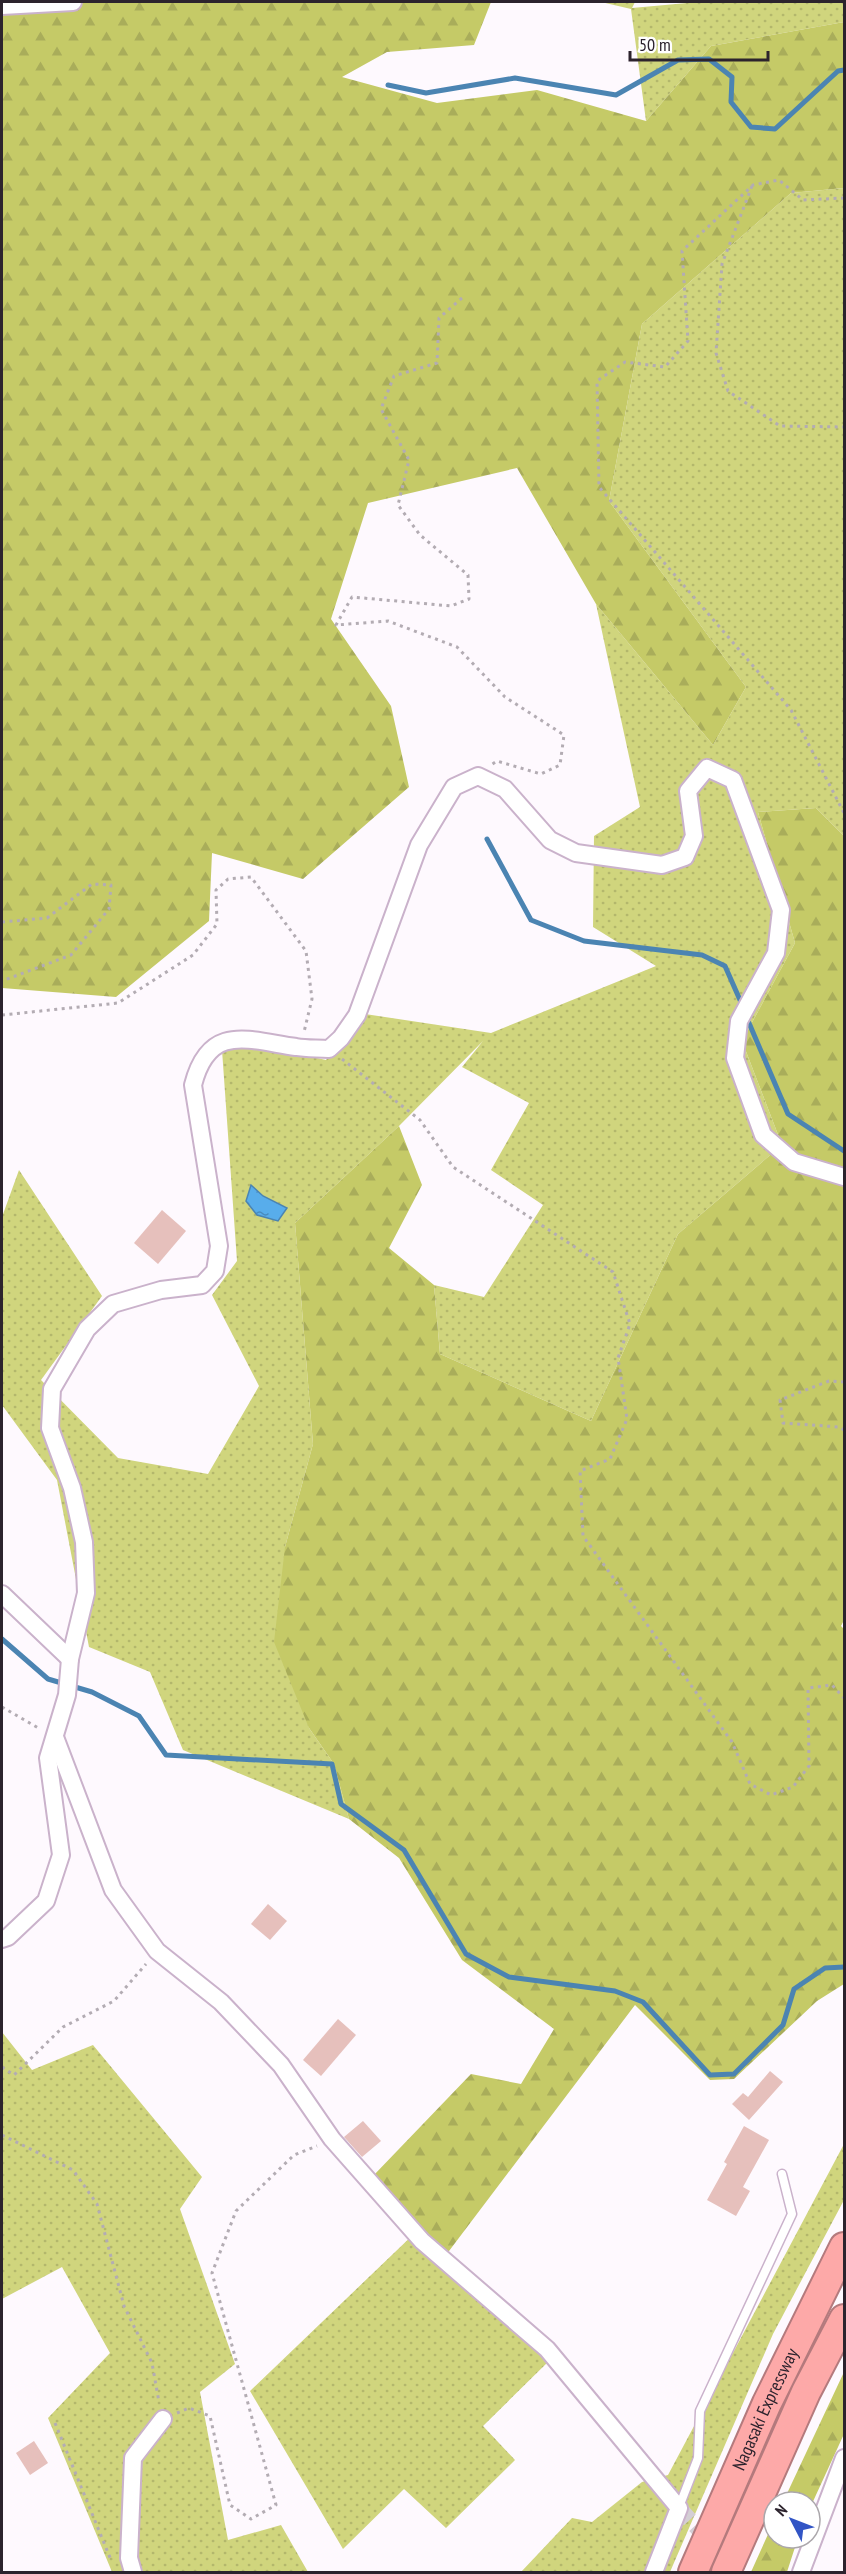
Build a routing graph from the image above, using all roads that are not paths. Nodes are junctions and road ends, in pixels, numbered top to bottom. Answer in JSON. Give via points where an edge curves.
{"nodes":[{"id":1,"x":73,"y":2,"type":"edge"},
{"id":2,"x":2,"y":6,"type":"edge"},
{"id":3,"x":844,"y":1177,"type":"edge"},
{"id":4,"x":2,"y":1594,"type":"edge"},
{"id":5,"x":69,"y":1666,"type":"junction"},
{"id":6,"x":55,"y":1737,"type":"junction"},
{"id":7,"x":2,"y":1939,"type":"edge"},
{"id":8,"x":782,"y":2174,"type":"dead end"},
{"id":9,"x":844,"y":2247,"type":"edge"},
{"id":10,"x":844,"y":2319,"type":"edge"},
{"id":11,"x":163,"y":2419,"type":"road end"},
{"id":12,"x":844,"y":2458,"type":"edge"},
{"id":13,"x":679,"y":2508,"type":"junction"},
{"id":14,"x":133,"y":2572,"type":"edge"},
{"id":15,"x":654,"y":2572,"type":"edge"},
{"id":16,"x":693,"y":2572,"type":"edge"},
{"id":17,"x":726,"y":2572,"type":"edge"},
{"id":18,"x":801,"y":2572,"type":"edge"}],
"edges":[{"from":1,"to":2,"type":"street"},
{"from":3,"to":5,"type":"street","via":[[794,1162],[763,1136],[735,1058],[739,1021],[776,953],[781,910],[733,780],[707,768],[688,791],[694,836],[685,856],[663,865],[576,853],[550,840],[505,789],[478,776],[454,787],[419,845],[357,1016],[341,1038],[329,1049],[239,1038],[212,1047],[198,1065],[193,1085],[219,1246],[214,1271],[202,1285],[161,1290],[113,1304],[87,1329],[52,1389],[50,1428],[72,1488],[84,1542],[86,1593]]},
{"from":4,"to":5,"type":"street"},
{"from":5,"to":6,"type":"street","via":[[67,1695]]},
{"from":6,"to":7,"type":"street","via":[[48,1758],[61,1855],[46,1901]]},
{"from":6,"to":13,"type":"street","via":[[113,1890],[158,1951],[221,2002],[281,2065],[332,2139],[422,2241],[548,2349]]},
{"from":8,"to":13,"type":"lane","via":[[792,2214],[700,2411],[698,2458]]},
{"from":9,"to":16,"type":"highway","name":"Nagasaki Expressway","via":[[767,2403]]},
{"from":10,"to":17,"type":"highway","name":"Nagasaki Expressway","via":[[806,2392]]},
{"from":11,"to":14,"type":"street","via":[[133,2458],[129,2558]]},
{"from":12,"to":18,"type":"street"},
{"from":13,"to":15,"type":"street"}]}
